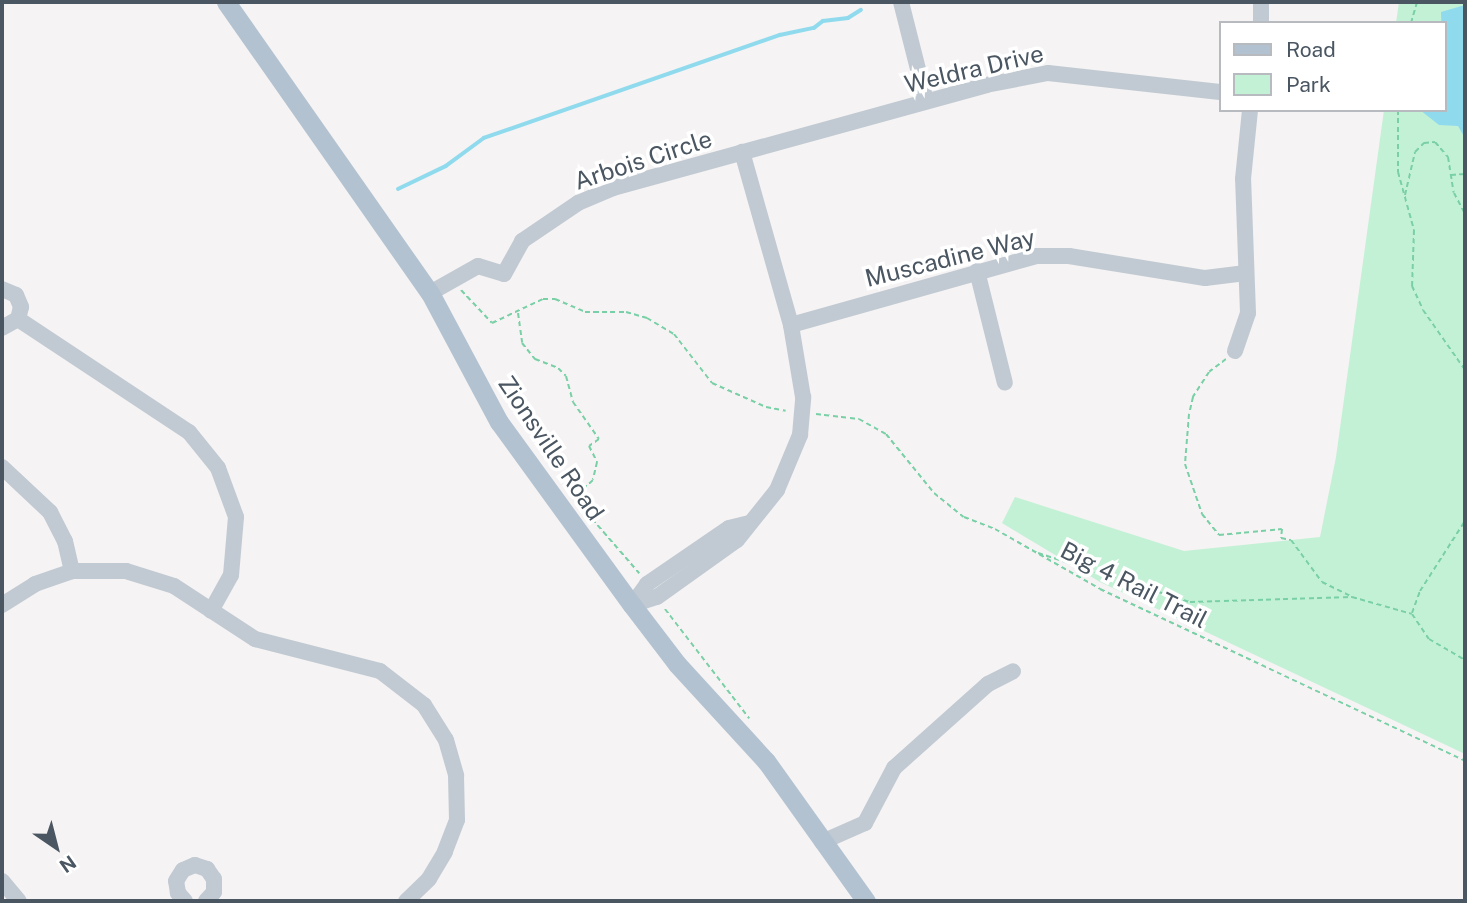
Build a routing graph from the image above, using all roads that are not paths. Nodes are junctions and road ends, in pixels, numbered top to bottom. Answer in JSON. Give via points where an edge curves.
{"nodes":[{"id":1,"x":226,"y":2,"type":"edge"},
{"id":2,"x":901,"y":2,"type":"edge"},
{"id":3,"x":1261,"y":2,"type":"edge"},
{"id":4,"x":1261,"y":21,"type":"edge"},
{"id":5,"x":1218,"y":92,"type":"edge"},
{"id":6,"x":926,"y":101,"type":"junction"},
{"id":7,"x":1250,"y":112,"type":"edge"},
{"id":8,"x":742,"y":152,"type":"junction"},
{"id":9,"x":977,"y":271,"type":"junction"},
{"id":10,"x":1246,"y":273,"type":"junction"},
{"id":11,"x":2,"y":289,"type":"edge"},
{"id":12,"x":430,"y":293,"type":"junction"},
{"id":13,"x":18,"y":319,"type":"junction"},
{"id":14,"x":791,"y":325,"type":"junction"},
{"id":15,"x":2,"y":328,"type":"edge"},
{"id":16,"x":1235,"y":351,"type":"road end"},
{"id":17,"x":1005,"y":383,"type":"dead end"},
{"id":18,"x":2,"y":467,"type":"edge"},
{"id":19,"x":72,"y":571,"type":"junction"},
{"id":20,"x":2,"y":605,"type":"edge"},
{"id":21,"x":632,"y":606,"type":"junction"},
{"id":22,"x":211,"y":611,"type":"junction"},
{"id":23,"x":1013,"y":671,"type":"dead end"},
{"id":24,"x":822,"y":842,"type":"junction"},
{"id":25,"x":2,"y":881,"type":"edge"},
{"id":26,"x":19,"y":901,"type":"edge"},
{"id":27,"x":185,"y":901,"type":"edge"},
{"id":28,"x":206,"y":901,"type":"edge"},
{"id":29,"x":406,"y":901,"type":"edge"},
{"id":30,"x":866,"y":901,"type":"edge"}],
"edges":[{"from":1,"to":12,"type":"main road","name":"Zionsville Road"},
{"from":2,"to":6,"type":"street"},
{"from":3,"to":4,"type":"street"},
{"from":5,"to":6,"type":"street","name":"Weldra Drive","via":[[1048,73]]},
{"from":6,"to":8,"type":"street","name":"Weldra Drive"},
{"from":7,"to":10,"type":"street","via":[[1243,179]]},
{"from":8,"to":12,"type":"street","name":"Arbois Circle","via":[[614,188],[578,203],[522,241],[504,274],[478,267]]},
{"from":8,"to":14,"type":"street"},
{"from":9,"to":10,"type":"street","name":"Muscadine Way","via":[[1036,256],[1069,256],[1205,278]]},
{"from":9,"to":14,"type":"street","name":"Muscadine Way"},
{"from":9,"to":17,"type":"street"},
{"from":10,"to":16,"type":"street","via":[[1248,313]]},
{"from":11,"to":13,"type":"street","via":[[20,301]]},
{"from":12,"to":21,"type":"main road","name":"Zionsville Road","via":[[499,422]]},
{"from":13,"to":15,"type":"street"},
{"from":13,"to":22,"type":"street","via":[[189,432],[218,468],[236,516],[231,575]]},
{"from":14,"to":21,"type":"street","via":[[803,397],[800,435],[777,490],[737,541],[668,589]]},
{"from":18,"to":19,"type":"street","via":[[50,512],[65,541]]},
{"from":19,"to":20,"type":"street","via":[[35,584]]},
{"from":19,"to":22,"type":"street","via":[[125,571],[174,586]]},
{"from":21,"to":24,"type":"main road","name":"Zionsville Road","via":[[677,664],[759,752]]},
{"from":22,"to":29,"type":"street","via":[[255,639],[380,671],[424,705],[446,740],[456,776],[457,820],[429,879]]},
{"from":23,"to":24,"type":"street","via":[[988,684],[894,768],[865,823]]},
{"from":24,"to":30,"type":"main road","name":"Zionsville Road"},
{"from":25,"to":26,"type":"street"},
{"from":27,"to":28,"type":"street","via":[[176,881],[183,870],[195,865],[207,869],[214,880],[214,892]]}]}
